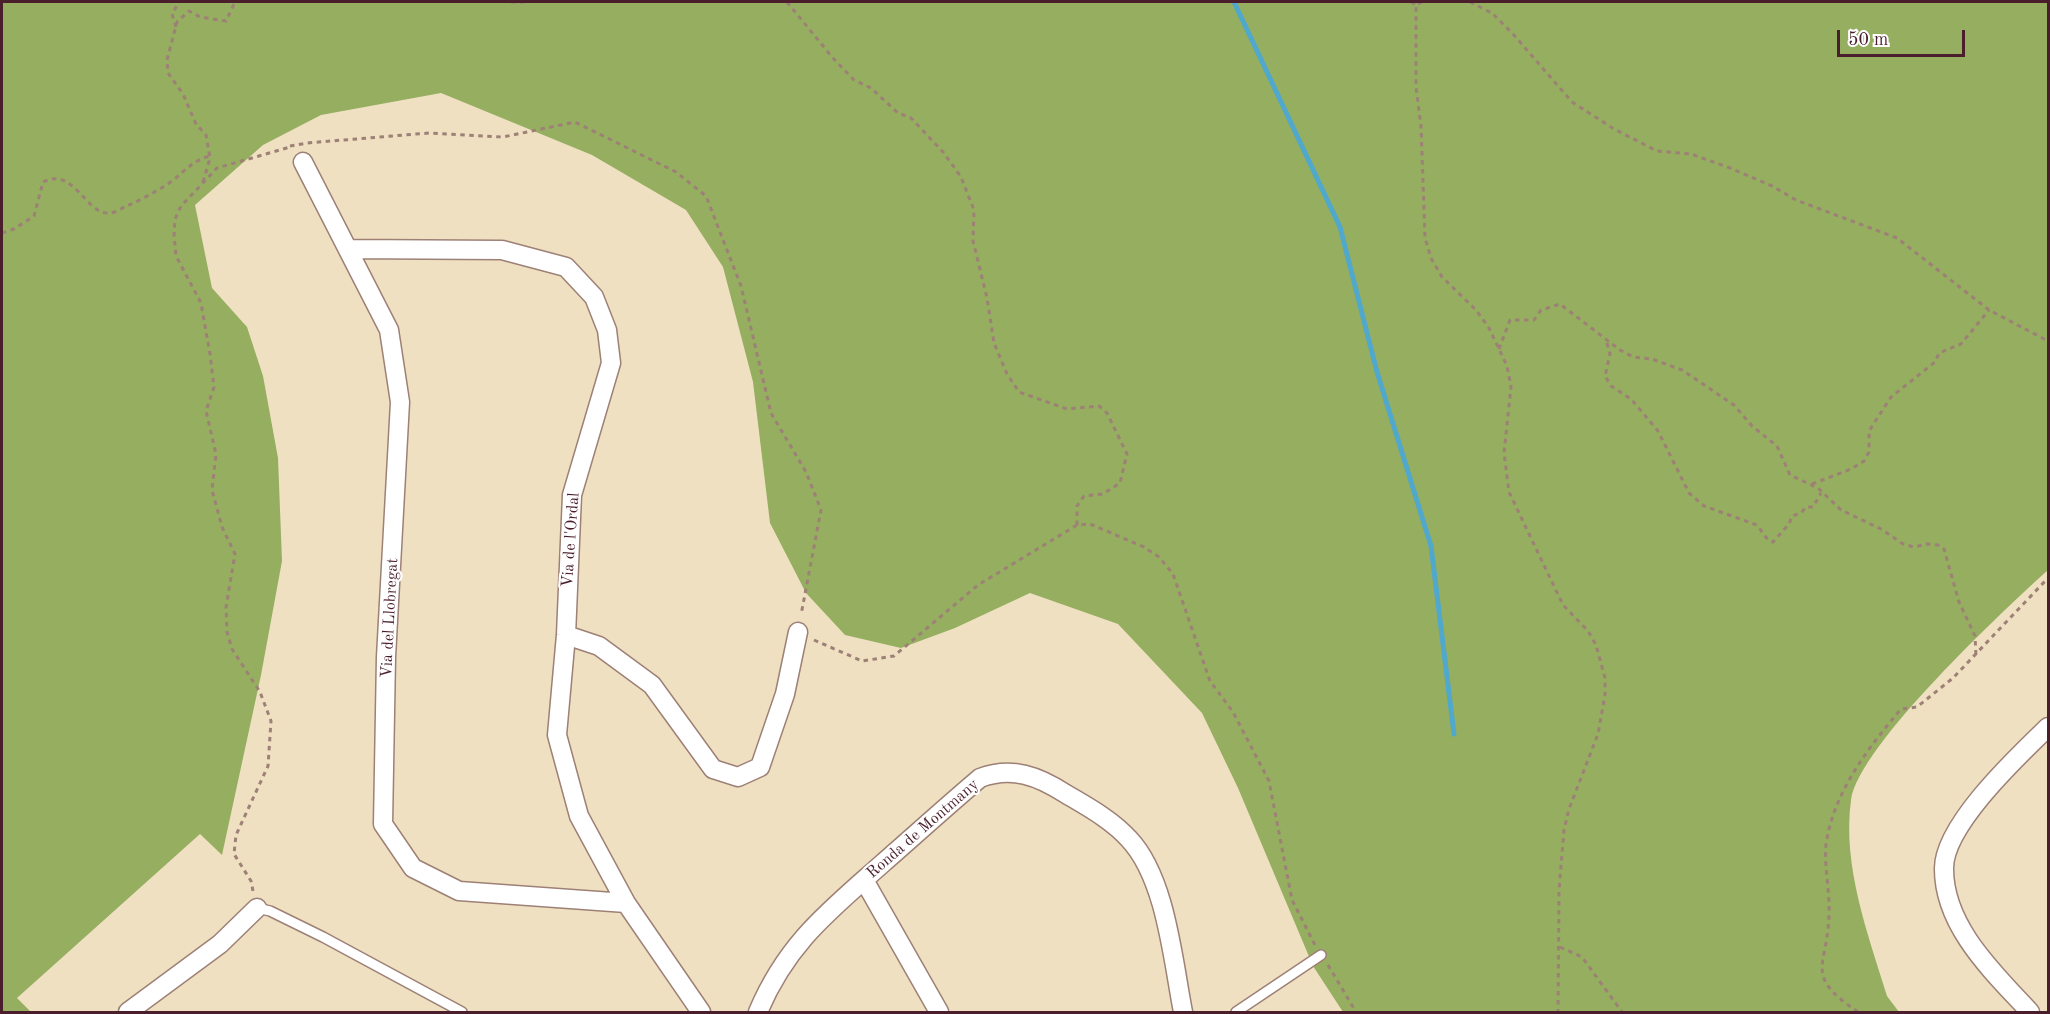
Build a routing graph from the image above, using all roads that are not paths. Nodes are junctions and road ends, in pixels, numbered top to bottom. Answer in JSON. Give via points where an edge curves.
{"nodes":[{"id":1,"x":303,"y":162,"type":"road end"},
{"id":2,"x":349,"y":249,"type":"junction"},
{"id":3,"x":798,"y":632,"type":"road end"},
{"id":4,"x":566,"y":634,"type":"junction"},
{"id":5,"x":2049,"y":728,"type":"edge"},
{"id":6,"x":864,"y":880,"type":"junction"},
{"id":7,"x":626,"y":903,"type":"junction"},
{"id":8,"x":257,"y":908,"type":"joint"},
{"id":9,"x":1321,"y":955,"type":"road end"},
{"id":10,"x":128,"y":1012,"type":"edge"},
{"id":11,"x":462,"y":1012,"type":"edge"},
{"id":12,"x":701,"y":1012,"type":"edge"},
{"id":13,"x":758,"y":1012,"type":"edge"},
{"id":14,"x":939,"y":1012,"type":"edge"},
{"id":15,"x":1183,"y":1012,"type":"edge"},
{"id":16,"x":1236,"y":1012,"type":"edge"},
{"id":17,"x":2030,"y":1012,"type":"edge"}],
"edges":[{"from":1,"to":2,"type":"street","name":"Via del Llobregat"},
{"from":2,"to":4,"type":"street","name":"Via de l'Ordal","via":[[502,250],[566,267],[594,297],[607,330],[611,363],[572,495]]},
{"from":2,"to":7,"type":"street","name":"Via del Llobregat","via":[[389,330],[400,402],[386,657],[383,824],[412,868],[459,891]]},
{"from":3,"to":4,"type":"street","via":[[785,694],[760,767],[738,777],[713,769],[652,685],[598,646]]},
{"from":4,"to":7,"type":"street","name":"Via de l'Ordal","via":[[557,735],[579,816]]},
{"from":5,"to":17,"type":"street","via":[[2013,760],[1973,808],[1950,844],[1944,869],[1951,903],[1970,942]]},
{"from":6,"to":13,"type":"street","name":"Ronda de Montmany","via":[[816,923],[785,959]]},
{"from":6,"to":14,"type":"street"},
{"from":6,"to":15,"type":"street","name":"Ronda de Montmany","via":[[980,778],[1005,772],[1047,781],[1118,828],[1142,856],[1154,883]]},
{"from":7,"to":12,"type":"street","name":"Via de l'Ordal"},
{"from":8,"to":10,"type":"street","via":[[220,944]]},
{"from":8,"to":11,"type":"lane","via":[[270,911]]},
{"from":9,"to":16,"type":"lane"}]}
